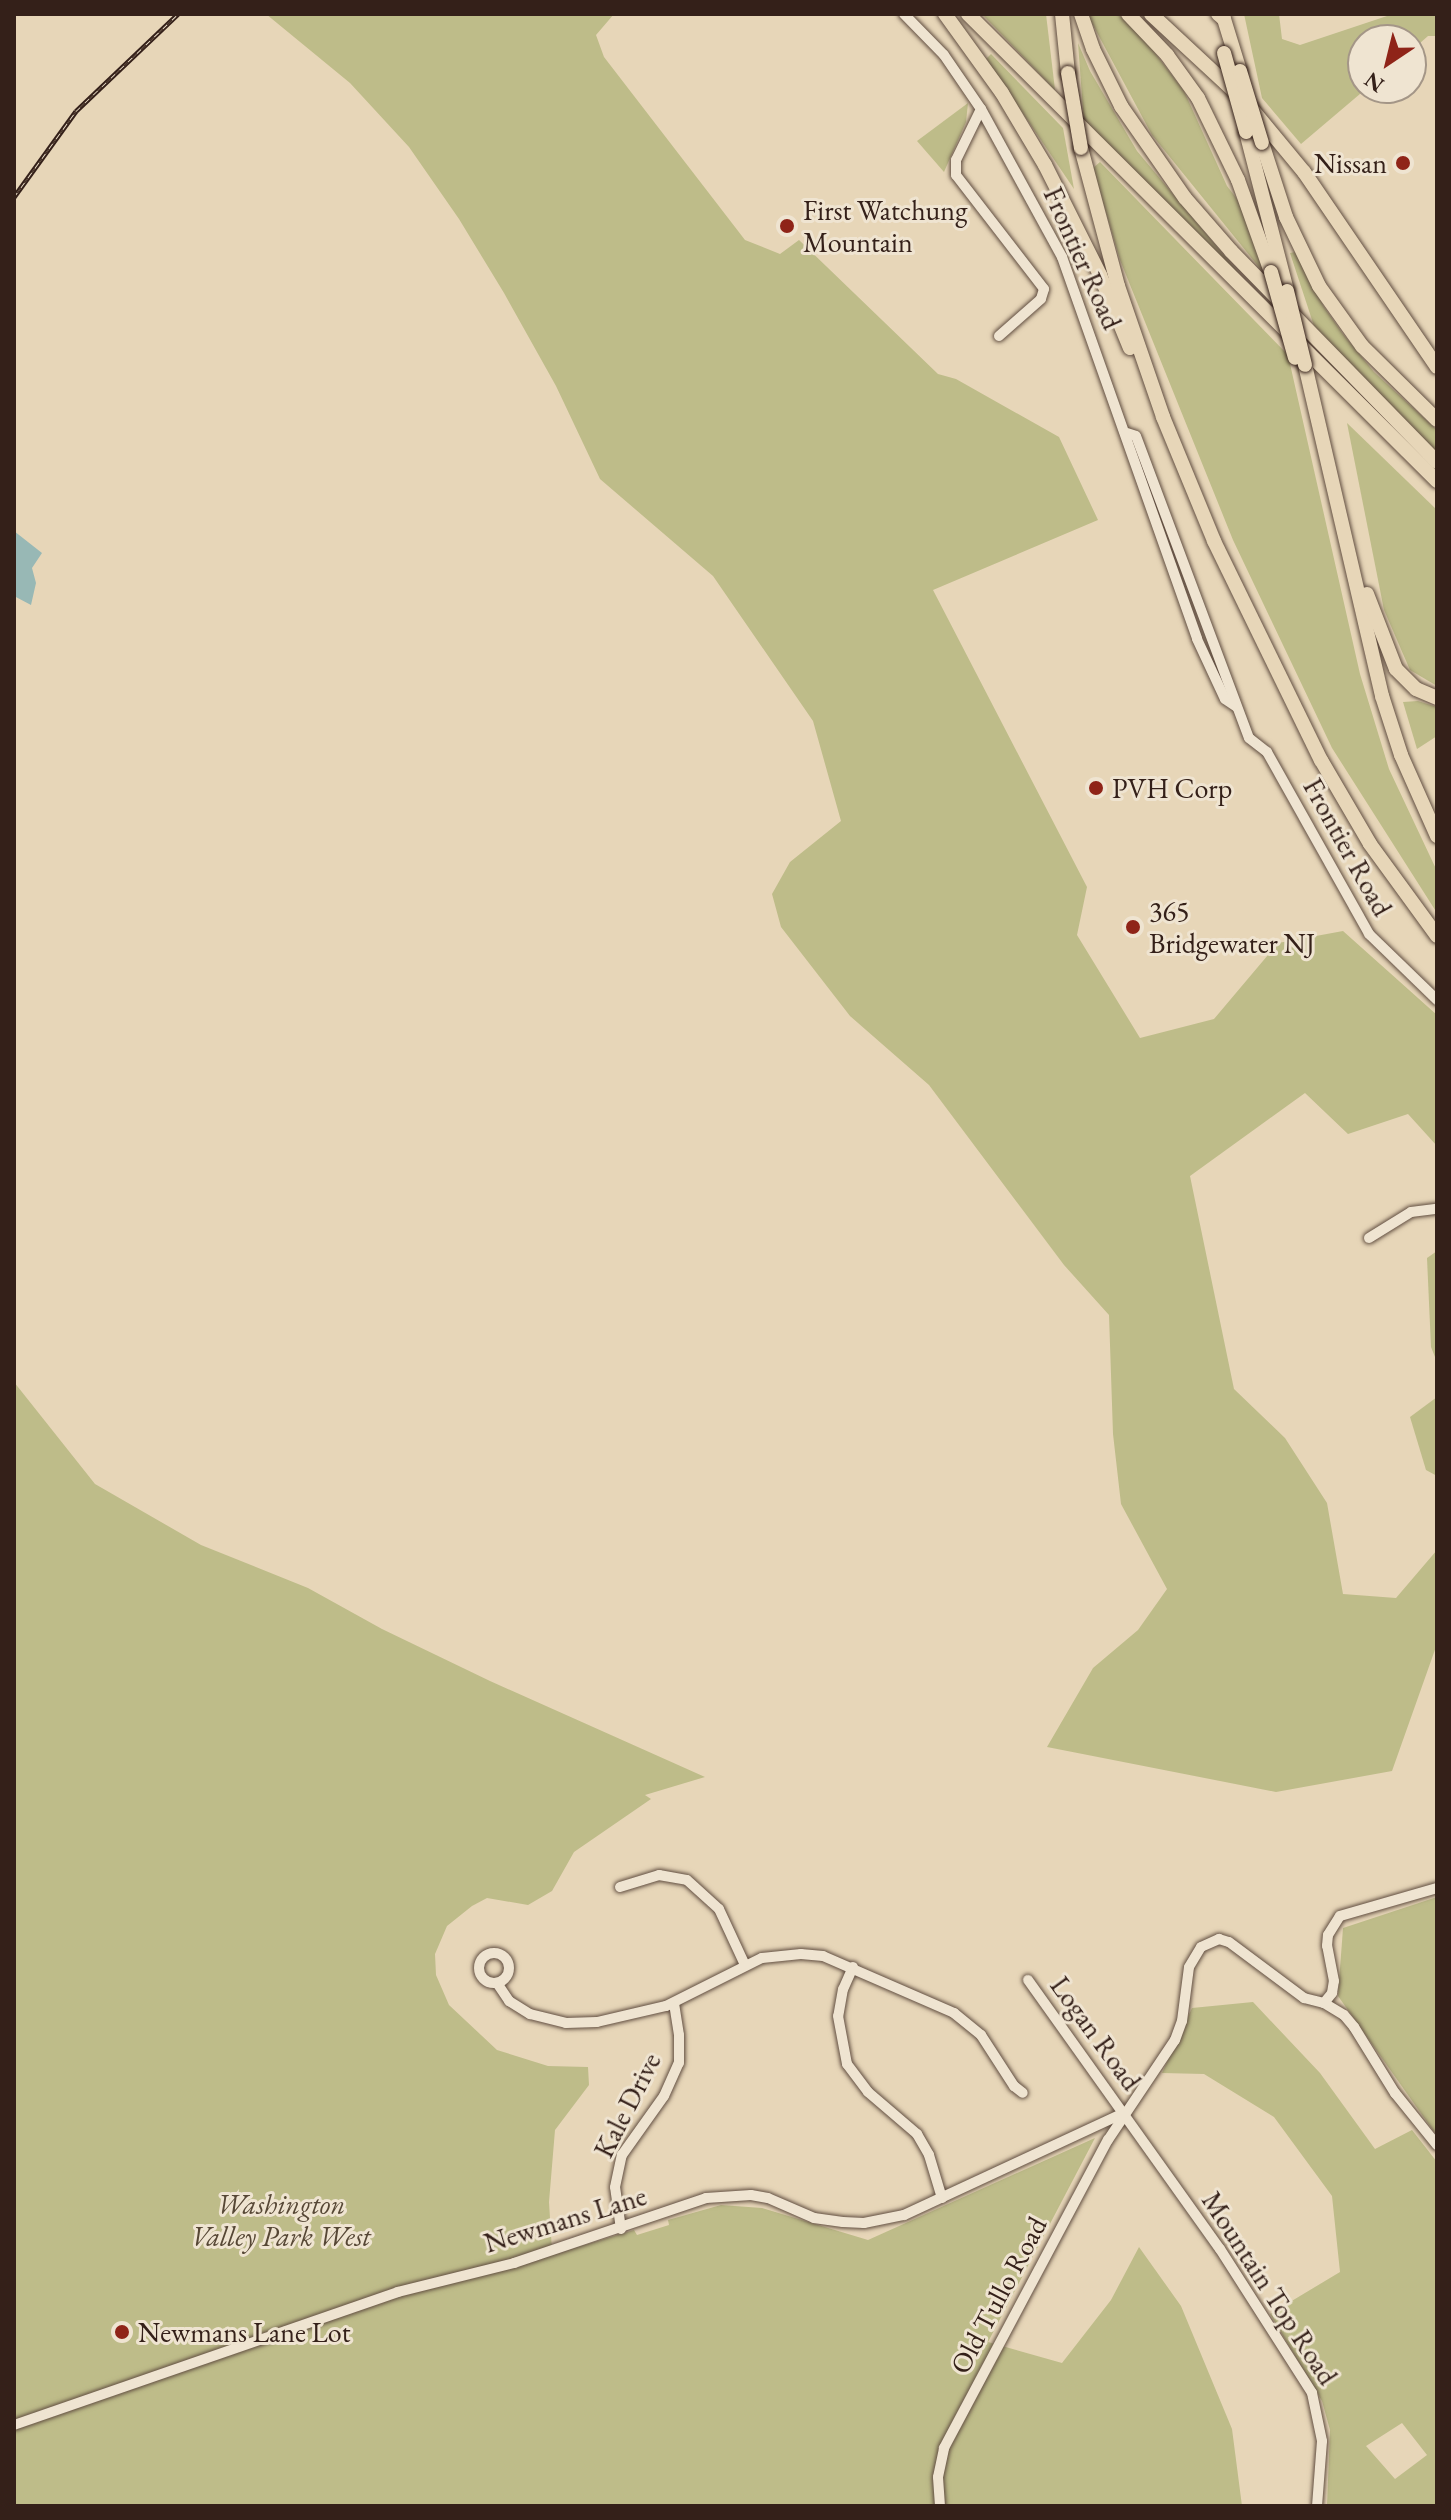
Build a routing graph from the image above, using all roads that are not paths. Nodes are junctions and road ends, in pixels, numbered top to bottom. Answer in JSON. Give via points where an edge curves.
{"nodes":[{"id":1,"x":904,"y":14,"type":"edge"},
{"id":2,"x":945,"y":14,"type":"edge"},
{"id":3,"x":968,"y":14,"type":"edge"},
{"id":4,"x":1062,"y":14,"type":"edge"},
{"id":5,"x":1081,"y":14,"type":"edge"},
{"id":6,"x":1128,"y":14,"type":"edge"},
{"id":7,"x":1151,"y":14,"type":"edge"},
{"id":8,"x":1215,"y":14,"type":"edge"},
{"id":9,"x":981,"y":109,"type":"junction"},
{"id":10,"x":999,"y":336,"type":"dead end"},
{"id":11,"x":1300,"y":361,"type":"junction"},
{"id":12,"x":1437,"y":367,"type":"edge"},
{"id":13,"x":1163,"y":417,"type":"junction"},
{"id":14,"x":1437,"y":420,"type":"edge"},
{"id":15,"x":1437,"y":462,"type":"edge"},
{"id":16,"x":1437,"y":481,"type":"edge"},
{"id":17,"x":1354,"y":576,"type":"junction"},
{"id":18,"x":1437,"y":698,"type":"edge"},
{"id":19,"x":1437,"y":836,"type":"edge"},
{"id":20,"x":1437,"y":936,"type":"edge"},
{"id":21,"x":1437,"y":1000,"type":"edge"},
{"id":22,"x":1437,"y":1209,"type":"edge"},
{"id":23,"x":1369,"y":1238,"type":"dead end"},
{"id":24,"x":620,"y":1887,"type":"dead end"},
{"id":25,"x":1437,"y":1888,"type":"edge"},
{"id":26,"x":745,"y":1965,"type":"junction"},
{"id":27,"x":853,"y":1967,"type":"junction"},
{"id":28,"x":1028,"y":1980,"type":"dead end"},
{"id":29,"x":497,"y":1983,"type":"dead end"},
{"id":30,"x":674,"y":2003,"type":"junction"},
{"id":31,"x":1324,"y":2003,"type":"junction"},
{"id":32,"x":1023,"y":2093,"type":"dead end"},
{"id":33,"x":1124,"y":2113,"type":"junction"},
{"id":34,"x":1437,"y":2145,"type":"edge"},
{"id":35,"x":942,"y":2198,"type":"junction"},
{"id":36,"x":621,"y":2229,"type":"junction"},
{"id":37,"x":14,"y":2425,"type":"edge"},
{"id":38,"x":940,"y":2506,"type":"edge"},
{"id":39,"x":1317,"y":2506,"type":"edge"}],
"edges":[{"from":1,"to":9,"type":"street","name":"Frontier Road","via":[[944,55]]},
{"from":2,"to":13,"type":"highway","via":[[1002,93],[1057,187]]},
{"from":3,"to":16,"type":"highway"},
{"from":4,"to":13,"type":"highway","bridge":true,"via":[[1081,148],[1101,229]]},
{"from":5,"to":15,"type":"highway","via":[[1121,106],[1202,219]]},
{"from":6,"to":11,"type":"highway","bridge":true,"via":[[1198,98],[1238,180]]},
{"from":7,"to":12,"type":"highway","via":[[1224,80],[1287,151]]},
{"from":8,"to":11,"type":"highway","bridge":true,"via":[[1287,291]]},
{"from":8,"to":14,"type":"highway","bridge":true,"via":[[1224,19],[1286,217],[1319,286],[1362,346]]},
{"from":9,"to":10,"type":"street","name":"Frontier Road","via":[[956,160],[956,175],[1043,284],[1041,299]]},
{"from":9,"to":21,"type":"street","name":"Frontier Road","via":[[1062,257],[1127,433],[1136,436],[1249,738],[1267,752],[1369,934]]},
{"from":11,"to":17,"type":"highway"},
{"from":13,"to":20,"type":"highway","via":[[1238,594],[1321,760],[1370,844]]},
{"from":17,"to":18,"type":"highway","via":[[1365,588],[1396,669],[1416,689]]},
{"from":17,"to":19,"type":"highway","via":[[1391,725]]},
{"from":22,"to":23,"type":"street","via":[[1411,1212]]},
{"from":24,"to":26,"type":"street","via":[[644,1877],[674,1875],[699,1888],[719,1909]]},
{"from":25,"to":31,"type":"street","via":[[1340,1916],[1328,1935],[1334,1981]]},
{"from":26,"to":27,"type":"street","via":[[770,1956],[801,1954]]},
{"from":26,"to":30,"type":"street"},
{"from":27,"to":32,"type":"street","via":[[972,2026]]},
{"from":27,"to":35,"type":"street","via":[[838,2016],[847,2064],[868,2092],[917,2134]]},
{"from":28,"to":33,"type":"street","name":"Logan Road"},
{"from":29,"to":30,"type":"street","via":[[518,2008],[566,2023],[618,2020]]},
{"from":30,"to":36,"type":"street","name":"Kale Drive","via":[[679,2063],[664,2096],[622,2155],[615,2187]]},
{"from":31,"to":33,"type":"street","name":"Old Tullo Road","via":[[1304,1998],[1229,1942],[1210,1940],[1189,1967],[1180,2030]]},
{"from":31,"to":34,"type":"street","via":[[1354,2027],[1395,2093]]},
{"from":33,"to":35,"type":"street","name":"Newmans Lane"},
{"from":33,"to":38,"type":"street","name":"Old Tullo Road","via":[[944,2448]]},
{"from":33,"to":39,"type":"street","name":"Mountain Top Road","via":[[1312,2393],[1322,2435]]},
{"from":35,"to":36,"type":"street","name":"Newmans Lane","via":[[904,2215],[864,2223],[814,2218],[768,2198],[722,2195]]},
{"from":36,"to":37,"type":"street","name":"Newmans Lane","via":[[398,2292]]}]}
